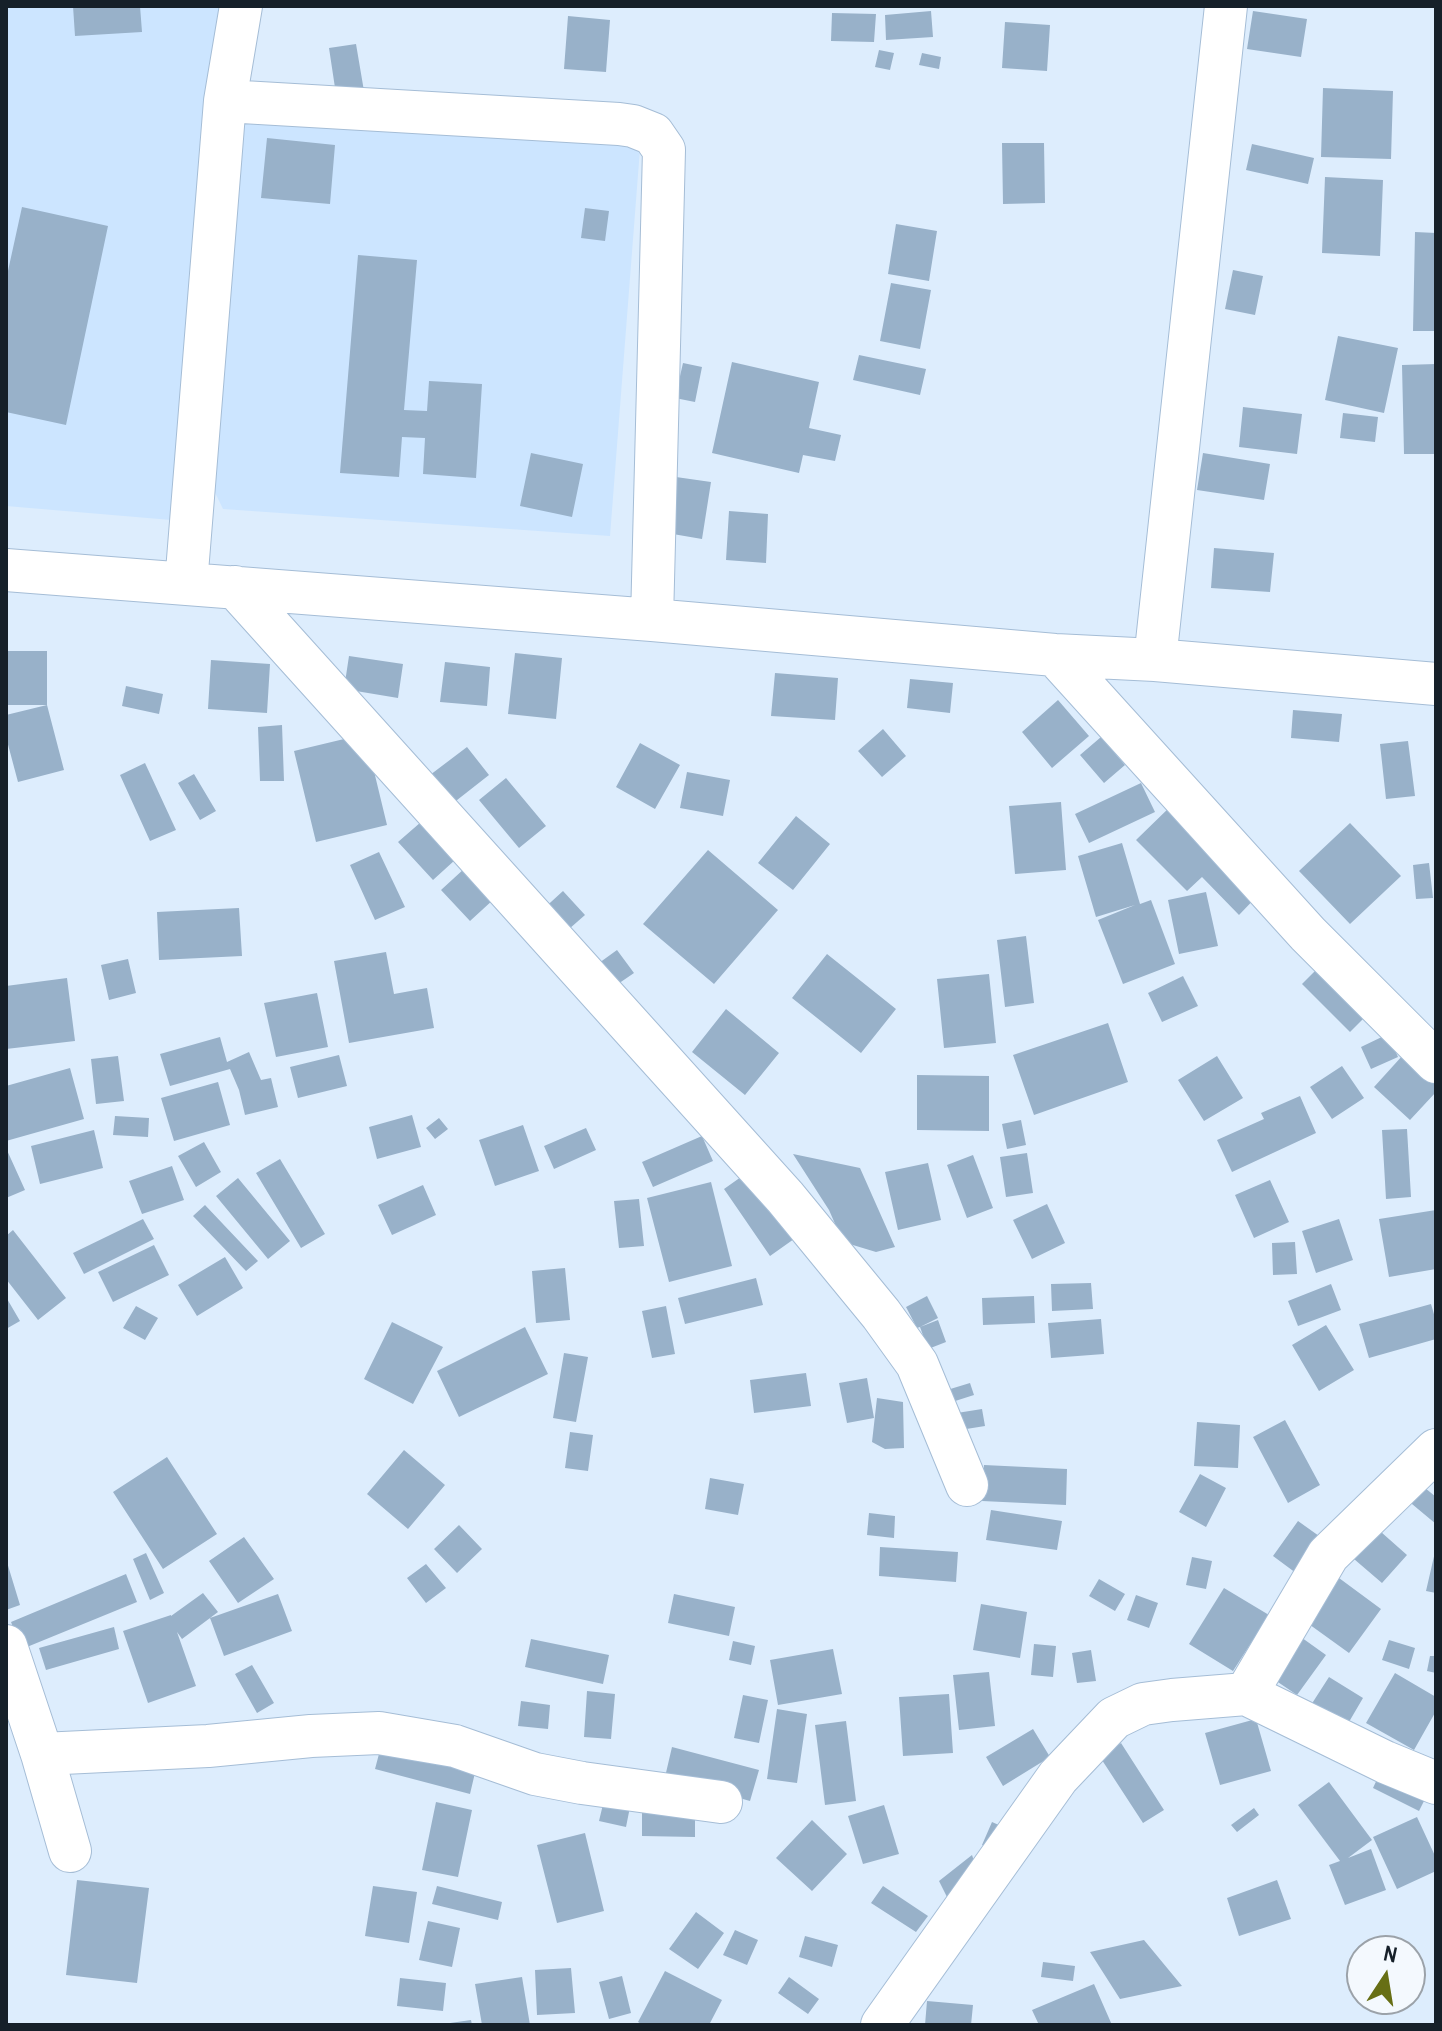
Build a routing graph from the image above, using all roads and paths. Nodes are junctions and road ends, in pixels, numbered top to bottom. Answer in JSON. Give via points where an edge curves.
{"nodes":[{"id":1,"x":241,"y":6,"type":"edge"},
{"id":2,"x":1226,"y":6,"type":"edge"},
{"id":3,"x":225,"y":101,"type":"junction"},
{"id":4,"x":6,"y":570,"type":"edge"},
{"id":5,"x":186,"y":584,"type":"junction"},
{"id":6,"x":235,"y":587,"type":"junction"},
{"id":7,"x":652,"y":620,"type":"junction"},
{"id":8,"x":1055,"y":655,"type":"junction"},
{"id":9,"x":1155,"y":660,"type":"junction"},
{"id":10,"x":1436,"y":684,"type":"edge"},
{"id":11,"x":1436,"y":1062,"type":"edge"},
{"id":12,"x":1436,"y":1450,"type":"edge"},
{"id":13,"x":967,"y":1485,"type":"dead end"},
{"id":14,"x":6,"y":1646,"type":"edge"},
{"id":15,"x":1246,"y":1694,"type":"junction"},
{"id":16,"x":42,"y":1754,"type":"junction"},
{"id":17,"x":1436,"y":1783,"type":"edge"},
{"id":18,"x":721,"y":1802,"type":"dead end"},
{"id":19,"x":70,"y":1851,"type":"dead end"},
{"id":20,"x":882,"y":2025,"type":"edge"}],
"edges":[{"from":1,"to":3,"type":"street"},
{"from":2,"to":9,"type":"street"},
{"from":3,"to":5,"type":"street"},
{"from":3,"to":7,"type":"street","via":[[619,124],[653,134],[664,150]]},
{"from":4,"to":5,"type":"street"},
{"from":5,"to":6,"type":"street"},
{"from":6,"to":7,"type":"street"},
{"from":6,"to":13,"type":"street","via":[[785,1197],[881,1314],[917,1364]]},
{"from":7,"to":8,"type":"street"},
{"from":8,"to":9,"type":"street"},
{"from":8,"to":11,"type":"street","via":[[1308,934]]},
{"from":9,"to":10,"type":"street"},
{"from":12,"to":15,"type":"street","via":[[1328,1555]]},
{"from":14,"to":16,"type":"street"},
{"from":15,"to":17,"type":"street"},
{"from":15,"to":20,"type":"street","via":[[1143,1704],[1114,1718],[1058,1777]]},
{"from":16,"to":18,"type":"street","via":[[379,1733],[455,1746],[535,1774]]},
{"from":16,"to":19,"type":"street"}]}
